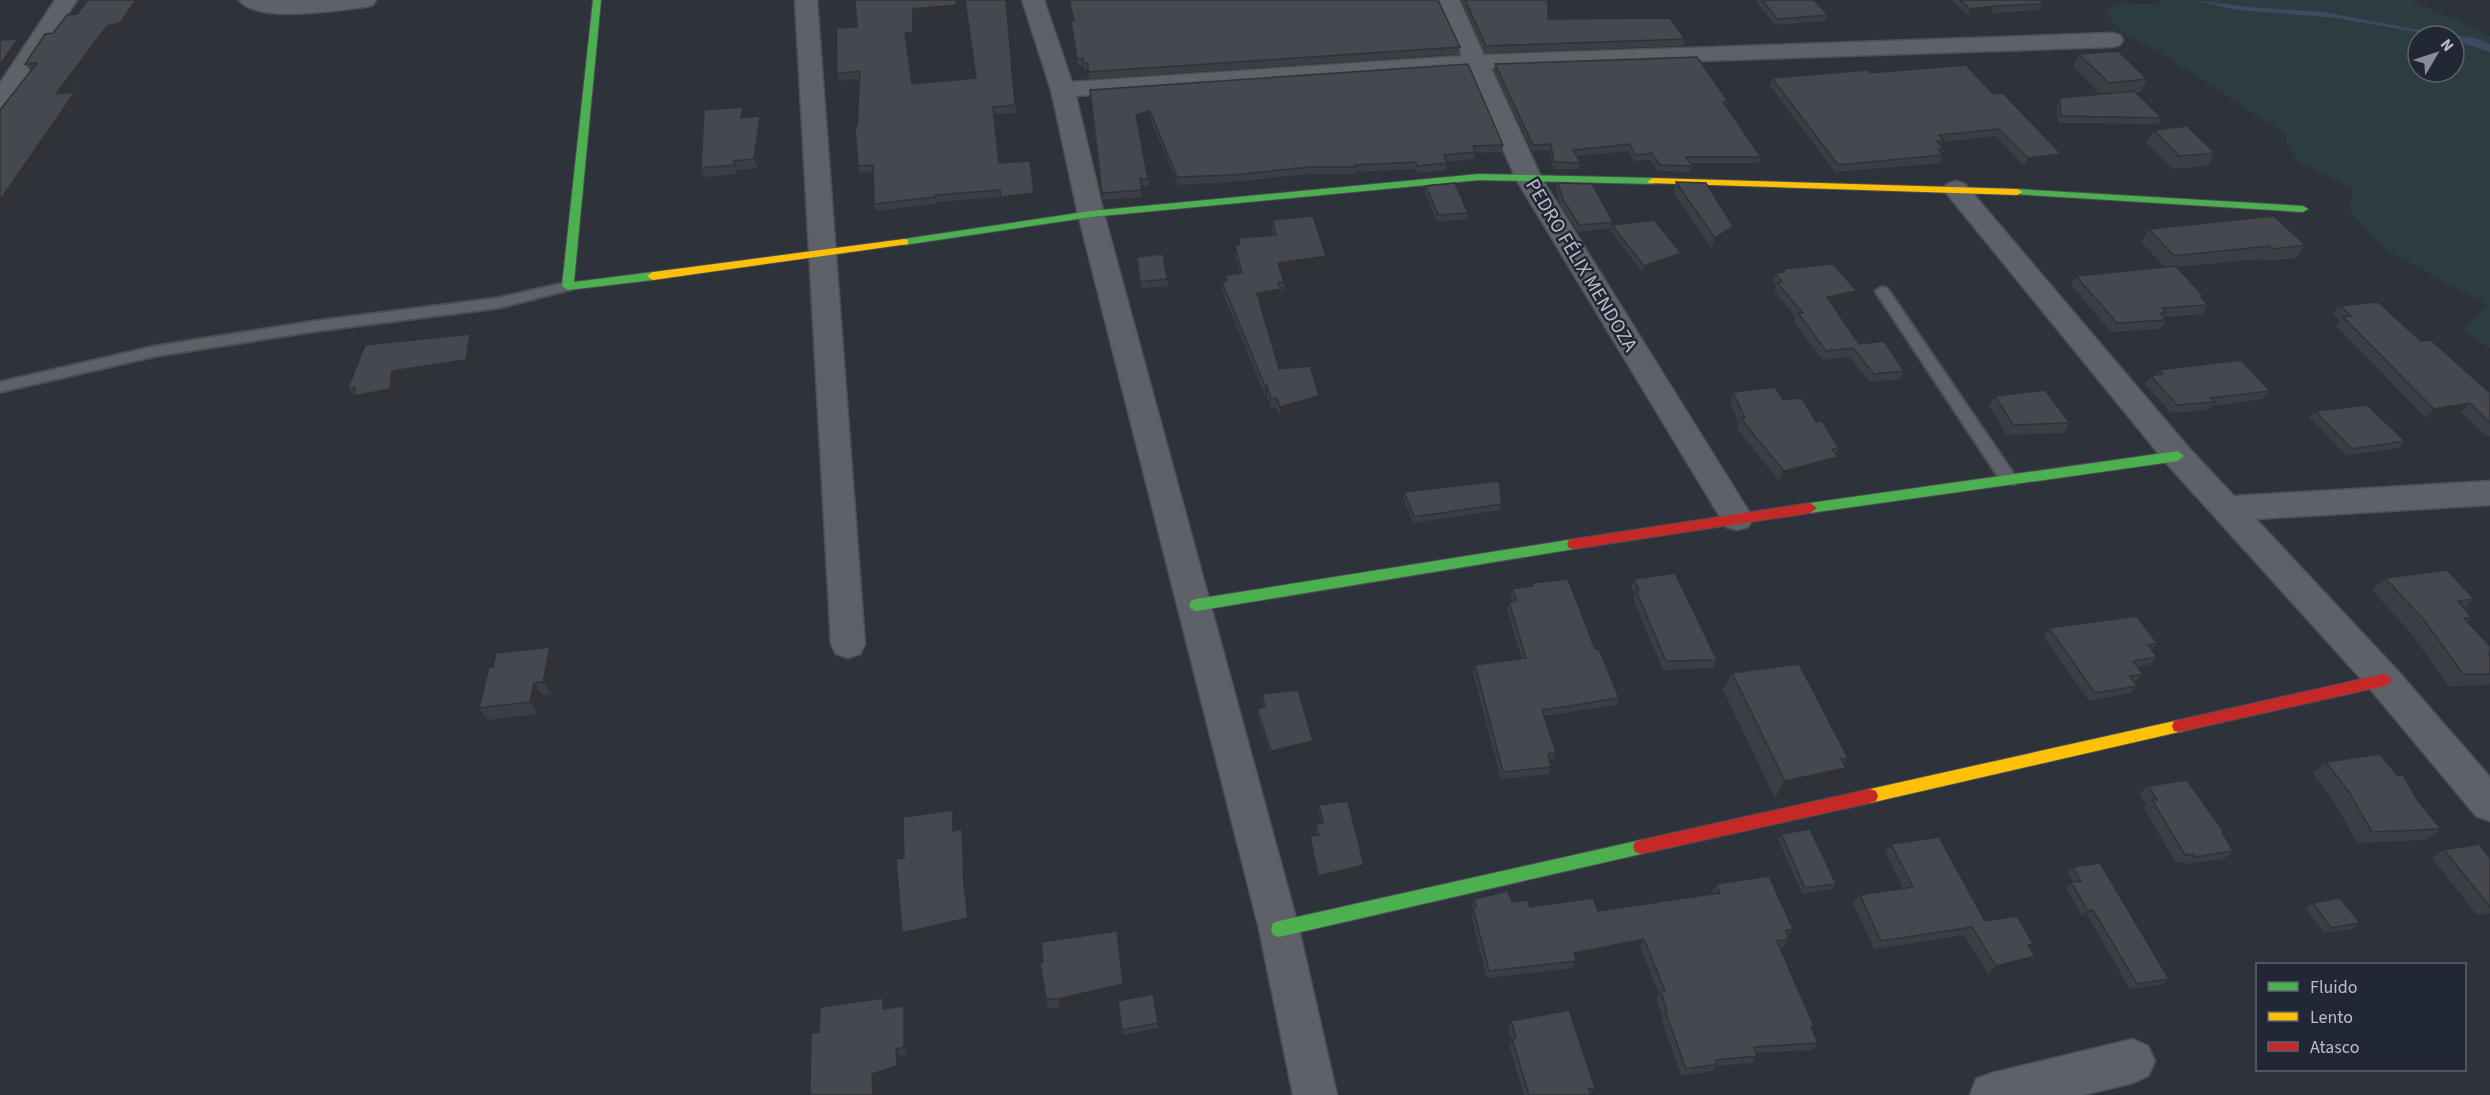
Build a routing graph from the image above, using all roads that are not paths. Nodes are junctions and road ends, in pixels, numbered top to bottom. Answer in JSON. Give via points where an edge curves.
{"nodes":[{"id":1,"x":66,"y":0,"type":"edge"},
{"id":2,"x":250,"y":0,"type":"edge"},
{"id":3,"x":365,"y":0,"type":"edge"},
{"id":4,"x":597,"y":0,"type":"edge"},
{"id":5,"x":806,"y":0,"type":"edge"},
{"id":6,"x":1033,"y":0,"type":"edge"},
{"id":7,"x":1448,"y":0,"type":"edge"},
{"id":8,"x":2112,"y":40,"type":"dead end"},
{"id":9,"x":1476,"y":62,"type":"junction"},
{"id":10,"x":1063,"y":90,"type":"junction"},
{"id":11,"x":0,"y":101,"type":"edge"},
{"id":12,"x":1529,"y":179,"type":"junction"},
{"id":13,"x":1956,"y":189,"type":"junction"},
{"id":14,"x":2303,"y":209,"type":"dead end"},
{"id":15,"x":1091,"y":214,"type":"junction"},
{"id":16,"x":821,"y":255,"type":"junction"},
{"id":17,"x":568,"y":285,"type":"junction"},
{"id":18,"x":1882,"y":291,"type":"dead end"},
{"id":19,"x":0,"y":387,"type":"edge"},
{"id":20,"x":2178,"y":456,"type":"junction"},
{"id":21,"x":2009,"y":480,"type":"junction"},
{"id":22,"x":2490,"y":494,"type":"edge"},
{"id":23,"x":2225,"y":508,"type":"junction"},
{"id":24,"x":1737,"y":518,"type":"junction"},
{"id":25,"x":1196,"y":605,"type":"junction"},
{"id":26,"x":848,"y":644,"type":"dead end"},
{"id":27,"x":2384,"y":680,"type":"junction"},
{"id":28,"x":2490,"y":804,"type":"edge"},
{"id":29,"x":1279,"y":929,"type":"junction"},
{"id":30,"x":2133,"y":1061,"type":"dead end"},
{"id":31,"x":1315,"y":1095,"type":"edge"},
{"id":32,"x":1992,"y":1095,"type":"edge"}],
"edges":[{"from":1,"to":11,"type":"street"},
{"from":2,"to":3,"type":"street","via":[[292,7]]},
{"from":4,"to":17,"type":"street"},
{"from":5,"to":16,"type":"street"},
{"from":6,"to":10,"type":"street"},
{"from":7,"to":9,"type":"street","name":"PEDRO FÉLIX MENDOZA"},
{"from":8,"to":9,"type":"street"},
{"from":9,"to":10,"type":"street"},
{"from":9,"to":12,"type":"street","name":"PEDRO FÉLIX MENDOZA"},
{"from":10,"to":15,"type":"street"},
{"from":12,"to":13,"type":"street"},
{"from":12,"to":15,"type":"street","via":[[1479,177]]},
{"from":12,"to":24,"type":"street","name":"PEDRO FÉLIX MENDOZA"},
{"from":13,"to":14,"type":"street"},
{"from":13,"to":20,"type":"street"},
{"from":15,"to":16,"type":"street"},
{"from":15,"to":25,"type":"street"},
{"from":16,"to":17,"type":"street"},
{"from":16,"to":26,"type":"street"},
{"from":17,"to":19,"type":"lane","via":[[498,303],[156,351]]},
{"from":18,"to":21,"type":"lane"},
{"from":20,"to":21,"type":"street"},
{"from":20,"to":23,"type":"street"},
{"from":21,"to":24,"type":"street"},
{"from":22,"to":23,"type":"street"},
{"from":23,"to":27,"type":"street"},
{"from":24,"to":25,"type":"street"},
{"from":25,"to":29,"type":"street"},
{"from":27,"to":28,"type":"street"},
{"from":27,"to":29,"type":"street"},
{"from":29,"to":31,"type":"street"},
{"from":30,"to":32,"type":"street"}]}
